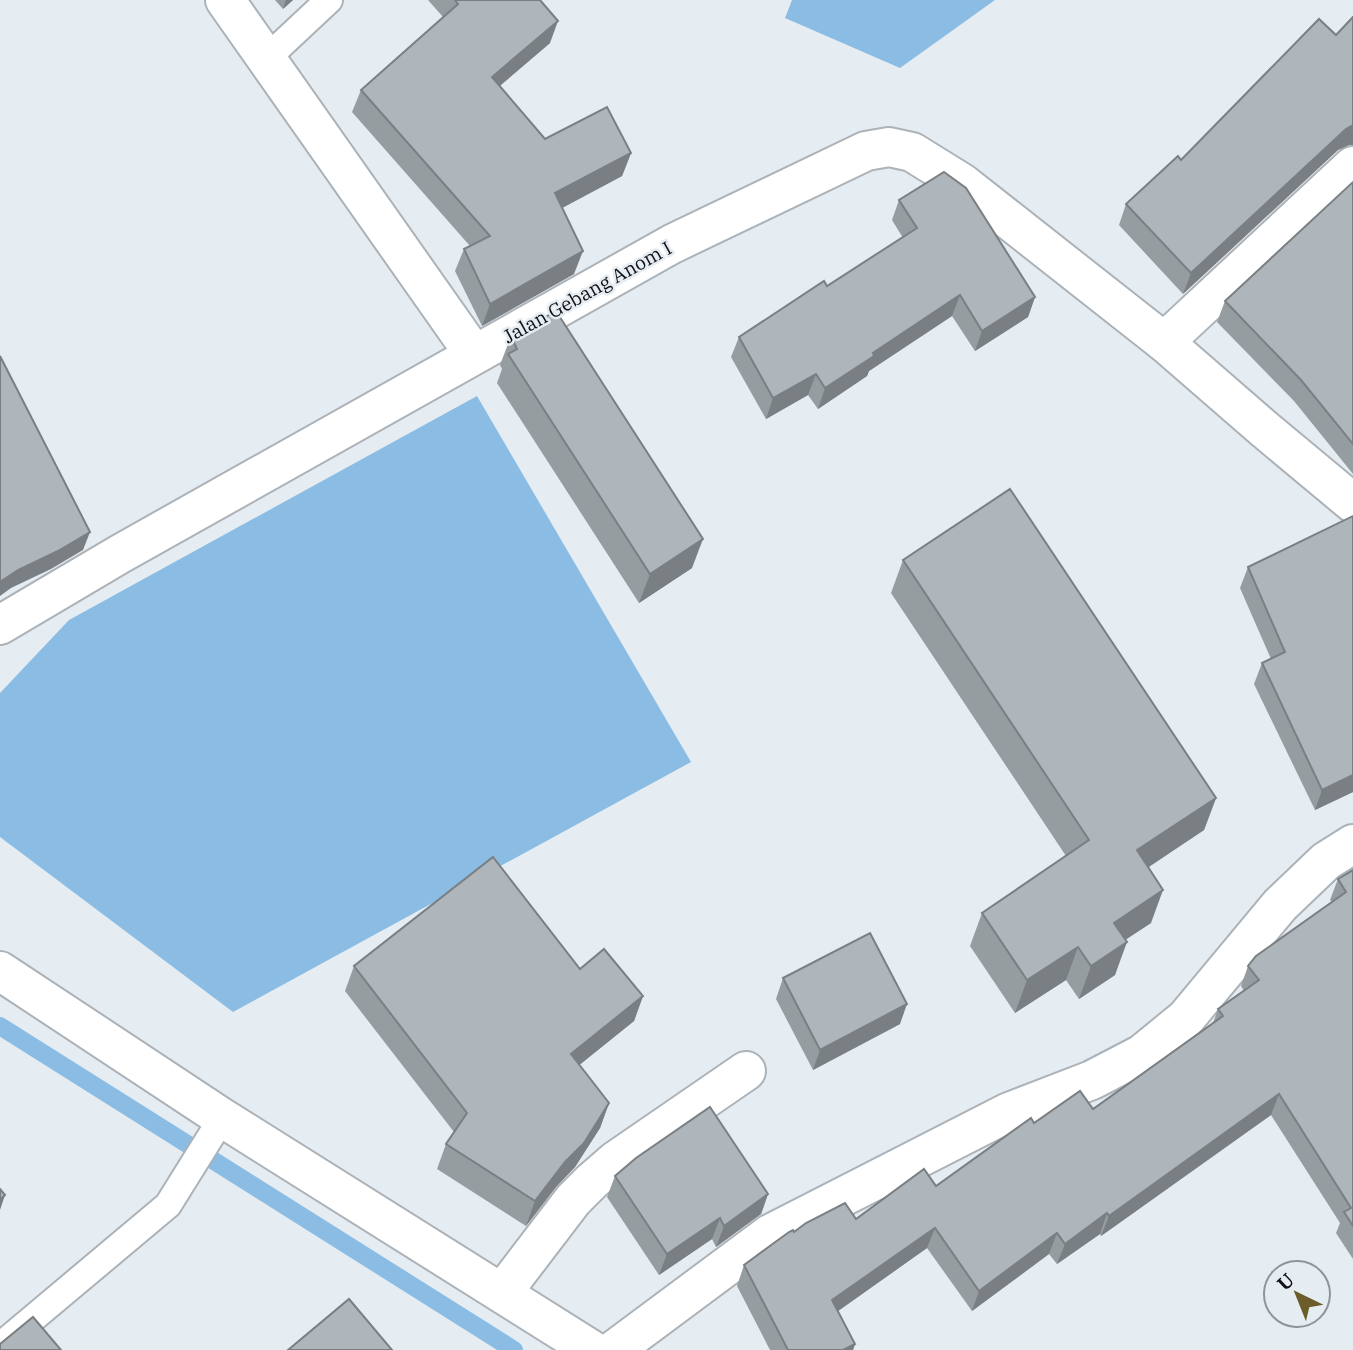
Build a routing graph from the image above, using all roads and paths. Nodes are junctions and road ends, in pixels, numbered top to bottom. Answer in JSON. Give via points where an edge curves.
{"nodes":[{"id":1,"x":225,"y":0,"type":"edge"},
{"id":2,"x":329,"y":0,"type":"edge"},
{"id":3,"x":267,"y":58,"type":"junction"},
{"id":4,"x":1353,"y":166,"type":"edge"},
{"id":5,"x":1164,"y":342,"type":"junction"},
{"id":6,"x":474,"y":354,"type":"junction"},
{"id":7,"x":1353,"y":503,"type":"edge"},
{"id":8,"x":0,"y":625,"type":"edge"},
{"id":9,"x":1353,"y":844,"type":"edge"},
{"id":10,"x":0,"y":971,"type":"edge"},
{"id":11,"x":746,"y":1071,"type":"dead end"},
{"id":12,"x":218,"y":1122,"type":"junction"},
{"id":13,"x":502,"y":1293,"type":"junction"},
{"id":14,"x":0,"y":1346,"type":"edge"},
{"id":15,"x":592,"y":1350,"type":"edge"},
{"id":16,"x":614,"y":1350,"type":"edge"}],
"edges":[{"from":1,"to":3,"type":"street"},
{"from":2,"to":3,"type":"lane"},
{"from":3,"to":6,"type":"street"},
{"from":4,"to":5,"type":"street"},
{"from":5,"to":6,"type":"street","name":"Jalan Gebang Anom I","via":[[962,183],[912,152],[889,147],[866,151],[672,244]]},
{"from":5,"to":7,"type":"street","name":"Jalan Gebang Anom I"},
{"from":6,"to":8,"type":"street","name":"Jalan Gebang Anom I"},
{"from":9,"to":16,"type":"street","via":[[1326,861],[1280,905],[1186,1017],[1142,1054],[1093,1080],[1009,1112],[770,1234]]},
{"from":10,"to":12,"type":"street"},
{"from":11,"to":13,"type":"street","via":[[592,1181]]},
{"from":12,"to":13,"type":"street"},
{"from":12,"to":14,"type":"lane","via":[[168,1205]]},
{"from":13,"to":15,"type":"street"}]}
